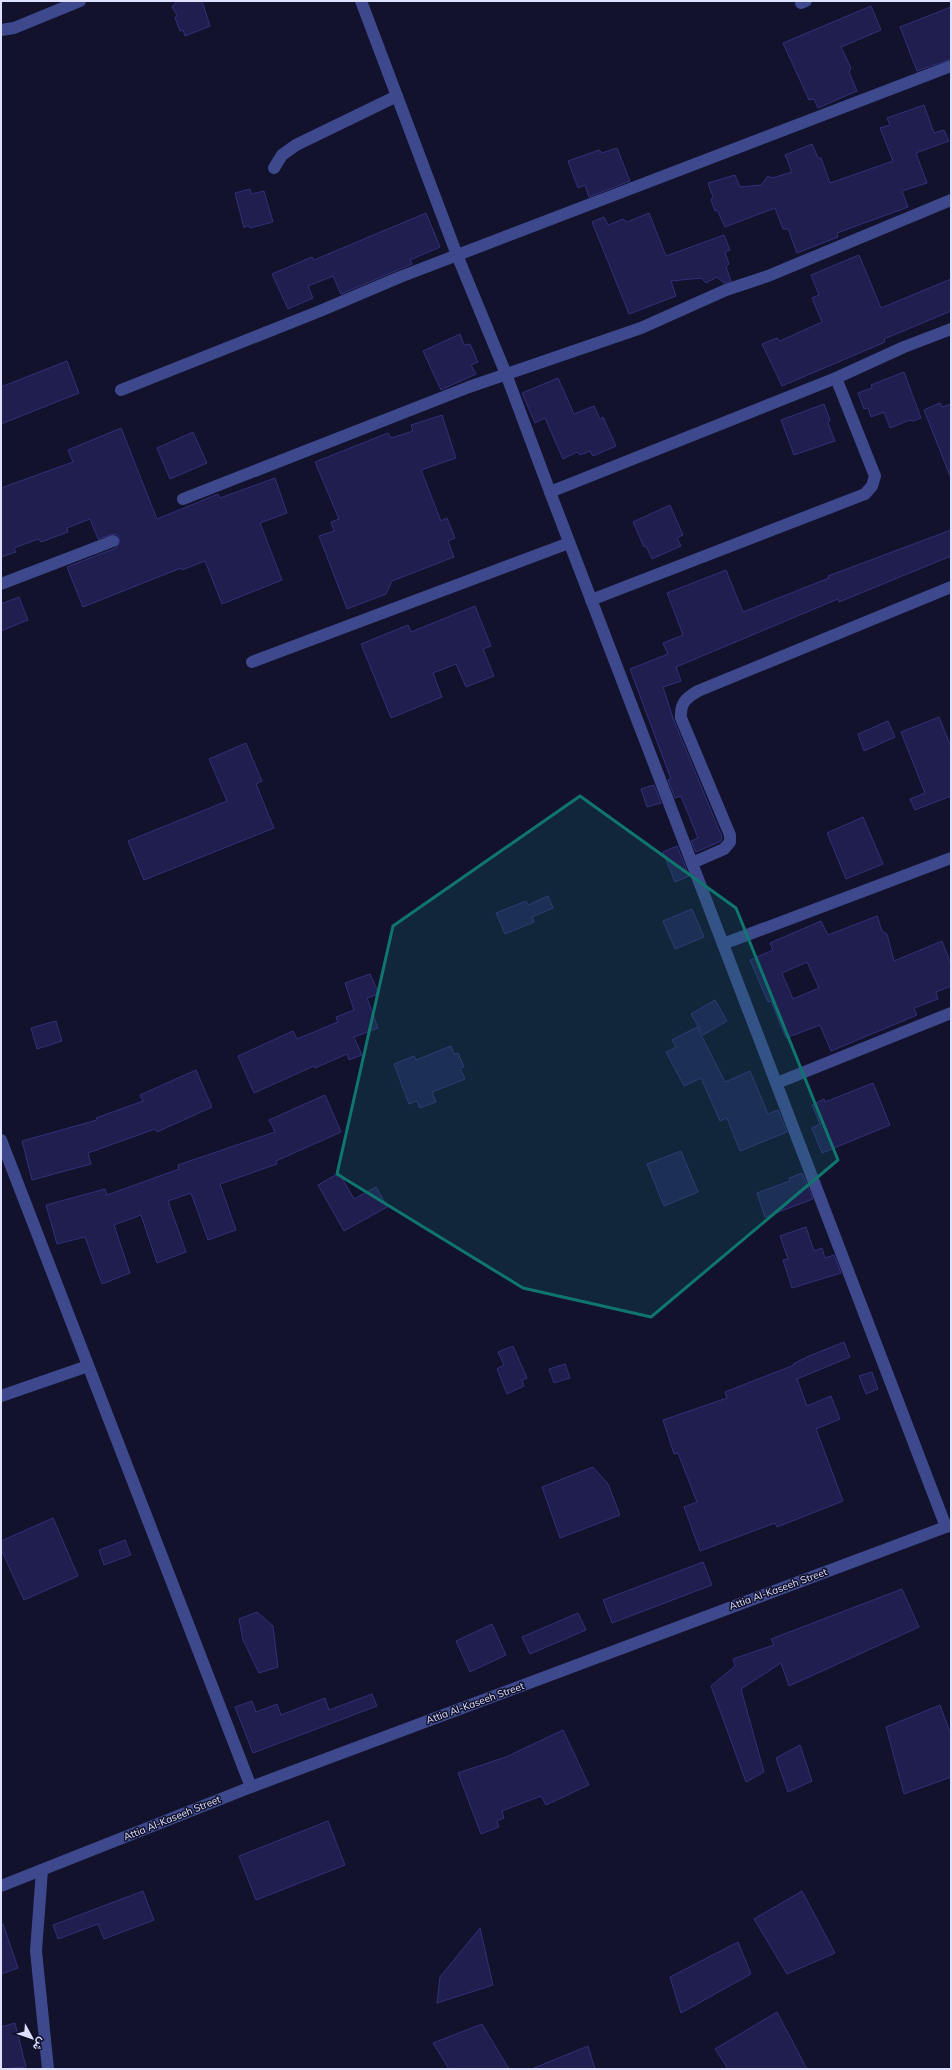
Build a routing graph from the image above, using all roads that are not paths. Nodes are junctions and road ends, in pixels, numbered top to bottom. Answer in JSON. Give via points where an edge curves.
{"nodes":[{"id":1,"x":80,"y":1,"type":"edge"},
{"id":2,"x":361,"y":1,"type":"edge"},
{"id":3,"x":1,"y":30,"type":"edge"},
{"id":4,"x":951,"y":66,"type":"edge"},
{"id":5,"x":397,"y":96,"type":"junction"},
{"id":6,"x":274,"y":168,"type":"dead end"},
{"id":7,"x":951,"y":200,"type":"edge"},
{"id":8,"x":457,"y":255,"type":"junction"},
{"id":9,"x":951,"y":329,"type":"edge"},
{"id":10,"x":506,"y":374,"type":"junction"},
{"id":11,"x":836,"y":378,"type":"junction"},
{"id":12,"x":121,"y":390,"type":"dead end"},
{"id":13,"x":550,"y":492,"type":"junction"},
{"id":14,"x":183,"y":499,"type":"dead end"},
{"id":15,"x":113,"y":541,"type":"dead end"},
{"id":16,"x":569,"y":543,"type":"junction"},
{"id":17,"x":1,"y":584,"type":"edge"},
{"id":18,"x":951,"y":587,"type":"edge"},
{"id":19,"x":591,"y":600,"type":"junction"},
{"id":20,"x":252,"y":662,"type":"dead end"},
{"id":21,"x":951,"y":858,"type":"edge"},
{"id":22,"x":692,"y":863,"type":"junction"},
{"id":23,"x":723,"y":944,"type":"junction"},
{"id":24,"x":951,"y":1013,"type":"edge"},
{"id":25,"x":777,"y":1083,"type":"junction"},
{"id":26,"x":1,"y":1140,"type":"edge"},
{"id":27,"x":88,"y":1366,"type":"junction"},
{"id":28,"x":1,"y":1396,"type":"edge"},
{"id":29,"x":948,"y":1526,"type":"edge"},
{"id":30,"x":251,"y":1787,"type":"junction"},
{"id":31,"x":42,"y":1870,"type":"junction"},
{"id":32,"x":1,"y":1886,"type":"edge"},
{"id":33,"x":48,"y":2069,"type":"edge"}],
"edges":[{"from":1,"to":3,"type":"street","via":[[14,28]]},
{"from":2,"to":5,"type":"street"},
{"from":4,"to":8,"type":"street"},
{"from":5,"to":6,"type":"street","via":[[296,145],[282,155]]},
{"from":5,"to":8,"type":"street"},
{"from":7,"to":10,"type":"street","via":[[768,276],[726,290],[641,328]]},
{"from":8,"to":10,"type":"street"},
{"from":8,"to":12,"type":"street"},
{"from":9,"to":11,"type":"street"},
{"from":10,"to":13,"type":"street"},
{"from":10,"to":14,"type":"street"},
{"from":11,"to":13,"type":"street"},
{"from":11,"to":19,"type":"street","via":[[875,476],[866,494]]},
{"from":13,"to":16,"type":"street"},
{"from":15,"to":17,"type":"street"},
{"from":16,"to":19,"type":"street"},
{"from":16,"to":20,"type":"street"},
{"from":18,"to":22,"type":"street","via":[[698,691],[684,701],[680,708],[681,718],[730,835],[730,842],[724,849]]},
{"from":19,"to":22,"type":"street"},
{"from":21,"to":23,"type":"street"},
{"from":22,"to":23,"type":"street"},
{"from":23,"to":25,"type":"street"},
{"from":24,"to":25,"type":"street"},
{"from":25,"to":29,"type":"street"},
{"from":26,"to":27,"type":"street"},
{"from":27,"to":28,"type":"street"},
{"from":27,"to":30,"type":"street"},
{"from":29,"to":30,"type":"street","name":"Attia Al-Kaseeh Street"},
{"from":30,"to":31,"type":"street","name":"Attia Al-Kaseeh Street"},
{"from":31,"to":32,"type":"street","name":"Attia Al-Kaseeh Street"},
{"from":31,"to":33,"type":"street","via":[[36,1951]]}]}
